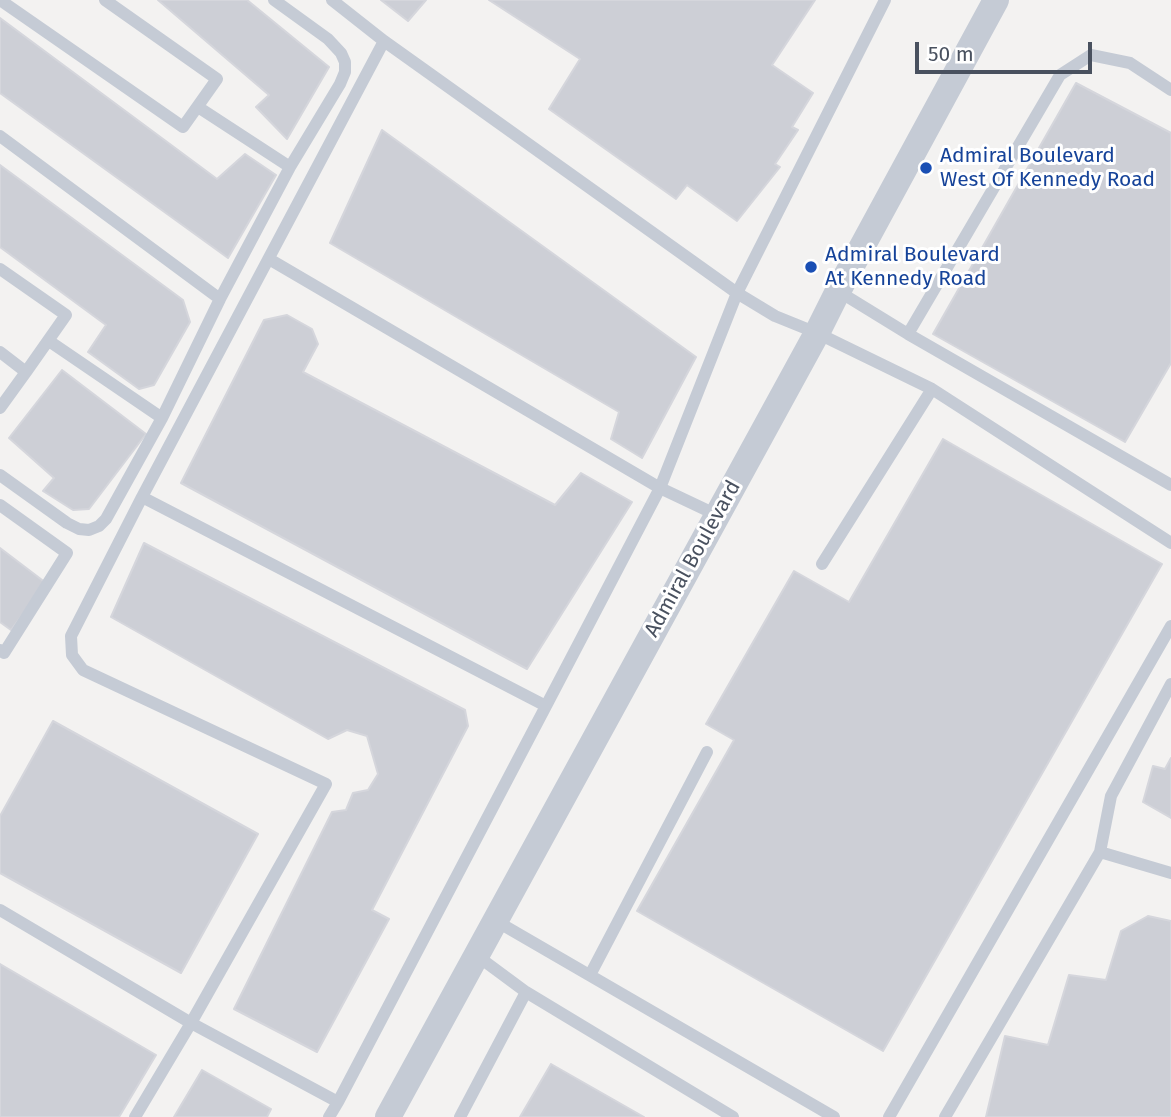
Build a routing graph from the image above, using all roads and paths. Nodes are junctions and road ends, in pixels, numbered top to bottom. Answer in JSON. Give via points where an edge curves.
{"nodes":[{"id":1,"x":1,"y":0,"type":"edge"},
{"id":2,"x":105,"y":0,"type":"edge"},
{"id":3,"x":274,"y":0,"type":"edge"},
{"id":4,"x":332,"y":0,"type":"edge"},
{"id":5,"x":885,"y":0,"type":"edge"},
{"id":6,"x":996,"y":0,"type":"edge"},
{"id":7,"x":384,"y":41,"type":"junction"},
{"id":8,"x":1171,"y":90,"type":"edge"},
{"id":9,"x":198,"y":107,"type":"junction"},
{"id":10,"x":0,"y":136,"type":"edge"},
{"id":11,"x":290,"y":167,"type":"junction"},
{"id":12,"x":269,"y":259,"type":"junction"},
{"id":13,"x":0,"y":269,"type":"edge"},
{"id":14,"x":838,"y":291,"type":"junction"},
{"id":15,"x":737,"y":293,"type":"junction"},
{"id":16,"x":220,"y":299,"type":"junction"},
{"id":17,"x":817,"y":333,"type":"junction"},
{"id":18,"x":908,"y":334,"type":"junction"},
{"id":19,"x":49,"y":341,"type":"junction"},
{"id":20,"x":0,"y":352,"type":"edge"},
{"id":21,"x":26,"y":372,"type":"junction"},
{"id":22,"x":932,"y":389,"type":"junction"},
{"id":23,"x":0,"y":408,"type":"edge"},
{"id":24,"x":162,"y":418,"type":"junction"},
{"id":25,"x":0,"y":475,"type":"edge"},
{"id":26,"x":1171,"y":485,"type":"edge"},
{"id":27,"x":660,"y":488,"type":"junction"},
{"id":28,"x":142,"y":497,"type":"junction"},
{"id":29,"x":0,"y":505,"type":"edge"},
{"id":30,"x":718,"y":515,"type":"junction"},
{"id":31,"x":1171,"y":542,"type":"edge"},
{"id":32,"x":822,"y":564,"type":"dead end"},
{"id":33,"x":1171,"y":626,"type":"edge"},
{"id":34,"x":0,"y":650,"type":"edge"},
{"id":35,"x":1171,"y":684,"type":"edge"},
{"id":36,"x":546,"y":706,"type":"junction"},
{"id":37,"x":707,"y":752,"type":"dead end"},
{"id":38,"x":1100,"y":852,"type":"junction"},
{"id":39,"x":1171,"y":873,"type":"edge"},
{"id":40,"x":0,"y":910,"type":"edge"},
{"id":41,"x":495,"y":921,"type":"junction"},
{"id":42,"x":476,"y":955,"type":"junction"},
{"id":43,"x":590,"y":975,"type":"junction"},
{"id":44,"x":526,"y":992,"type":"junction"},
{"id":45,"x":191,"y":1023,"type":"junction"},
{"id":46,"x":338,"y":1102,"type":"junction"},
{"id":47,"x":135,"y":1117,"type":"edge"},
{"id":48,"x":329,"y":1117,"type":"edge"},
{"id":49,"x":388,"y":1117,"type":"edge"},
{"id":50,"x":460,"y":1117,"type":"edge"},
{"id":51,"x":733,"y":1117,"type":"edge"},
{"id":52,"x":834,"y":1117,"type":"edge"},
{"id":53,"x":889,"y":1117,"type":"edge"},
{"id":54,"x":945,"y":1117,"type":"edge"}],
"edges":[{"from":1,"to":9,"type":"lane","via":[[183,127]]},
{"from":2,"to":9,"type":"lane","via":[[217,79]]},
{"from":3,"to":11,"type":"lane","via":[[328,39],[345,62],[340,83]]},
{"from":4,"to":7,"type":"lane"},
{"from":5,"to":15,"type":"lane"},
{"from":6,"to":14,"type":"street","name":"Admiral Boulevard"},
{"from":7,"to":12,"type":"lane"},
{"from":7,"to":15,"type":"lane"},
{"from":8,"to":18,"type":"lane","via":[[1130,63],[1091,55],[1060,75]]},
{"from":9,"to":11,"type":"lane"},
{"from":10,"to":16,"type":"lane"},
{"from":11,"to":16,"type":"lane"},
{"from":12,"to":27,"type":"lane"},
{"from":12,"to":28,"type":"lane"},
{"from":13,"to":19,"type":"lane","via":[[66,315]]},
{"from":14,"to":17,"type":"street","name":"Admiral Boulevard"},
{"from":14,"to":18,"type":"lane"},
{"from":15,"to":17,"type":"lane","via":[[775,316]]},
{"from":15,"to":27,"type":"lane"},
{"from":16,"to":24,"type":"lane"},
{"from":17,"to":22,"type":"lane"},
{"from":17,"to":30,"type":"street","name":"Admiral Boulevard"},
{"from":18,"to":26,"type":"lane"},
{"from":19,"to":21,"type":"lane"},
{"from":19,"to":24,"type":"lane"},
{"from":20,"to":21,"type":"lane"},
{"from":21,"to":23,"type":"lane"},
{"from":22,"to":31,"type":"lane"},
{"from":22,"to":32,"type":"lane"},
{"from":24,"to":25,"type":"lane","via":[[106,519],[89,530],[67,523]]},
{"from":27,"to":30,"type":"lane"},
{"from":27,"to":36,"type":"lane"},
{"from":28,"to":36,"type":"lane"},
{"from":28,"to":45,"type":"lane","via":[[71,636],[72,655],[83,670],[326,784]]},
{"from":29,"to":34,"type":"lane","via":[[67,553],[4,653]]},
{"from":30,"to":41,"type":"street","name":"Admiral Boulevard"},
{"from":33,"to":53,"type":"lane"},
{"from":35,"to":38,"type":"lane","via":[[1111,796]]},
{"from":36,"to":46,"type":"lane"},
{"from":37,"to":43,"type":"lane"},
{"from":38,"to":39,"type":"lane"},
{"from":38,"to":54,"type":"lane"},
{"from":40,"to":45,"type":"lane"},
{"from":41,"to":42,"type":"street","name":"Admiral Boulevard"},
{"from":41,"to":43,"type":"lane"},
{"from":42,"to":44,"type":"lane"},
{"from":42,"to":49,"type":"street","name":"Admiral Boulevard"},
{"from":43,"to":52,"type":"lane"},
{"from":44,"to":50,"type":"lane"},
{"from":44,"to":51,"type":"lane"},
{"from":45,"to":46,"type":"lane"},
{"from":45,"to":47,"type":"lane"},
{"from":46,"to":48,"type":"lane"}]}
